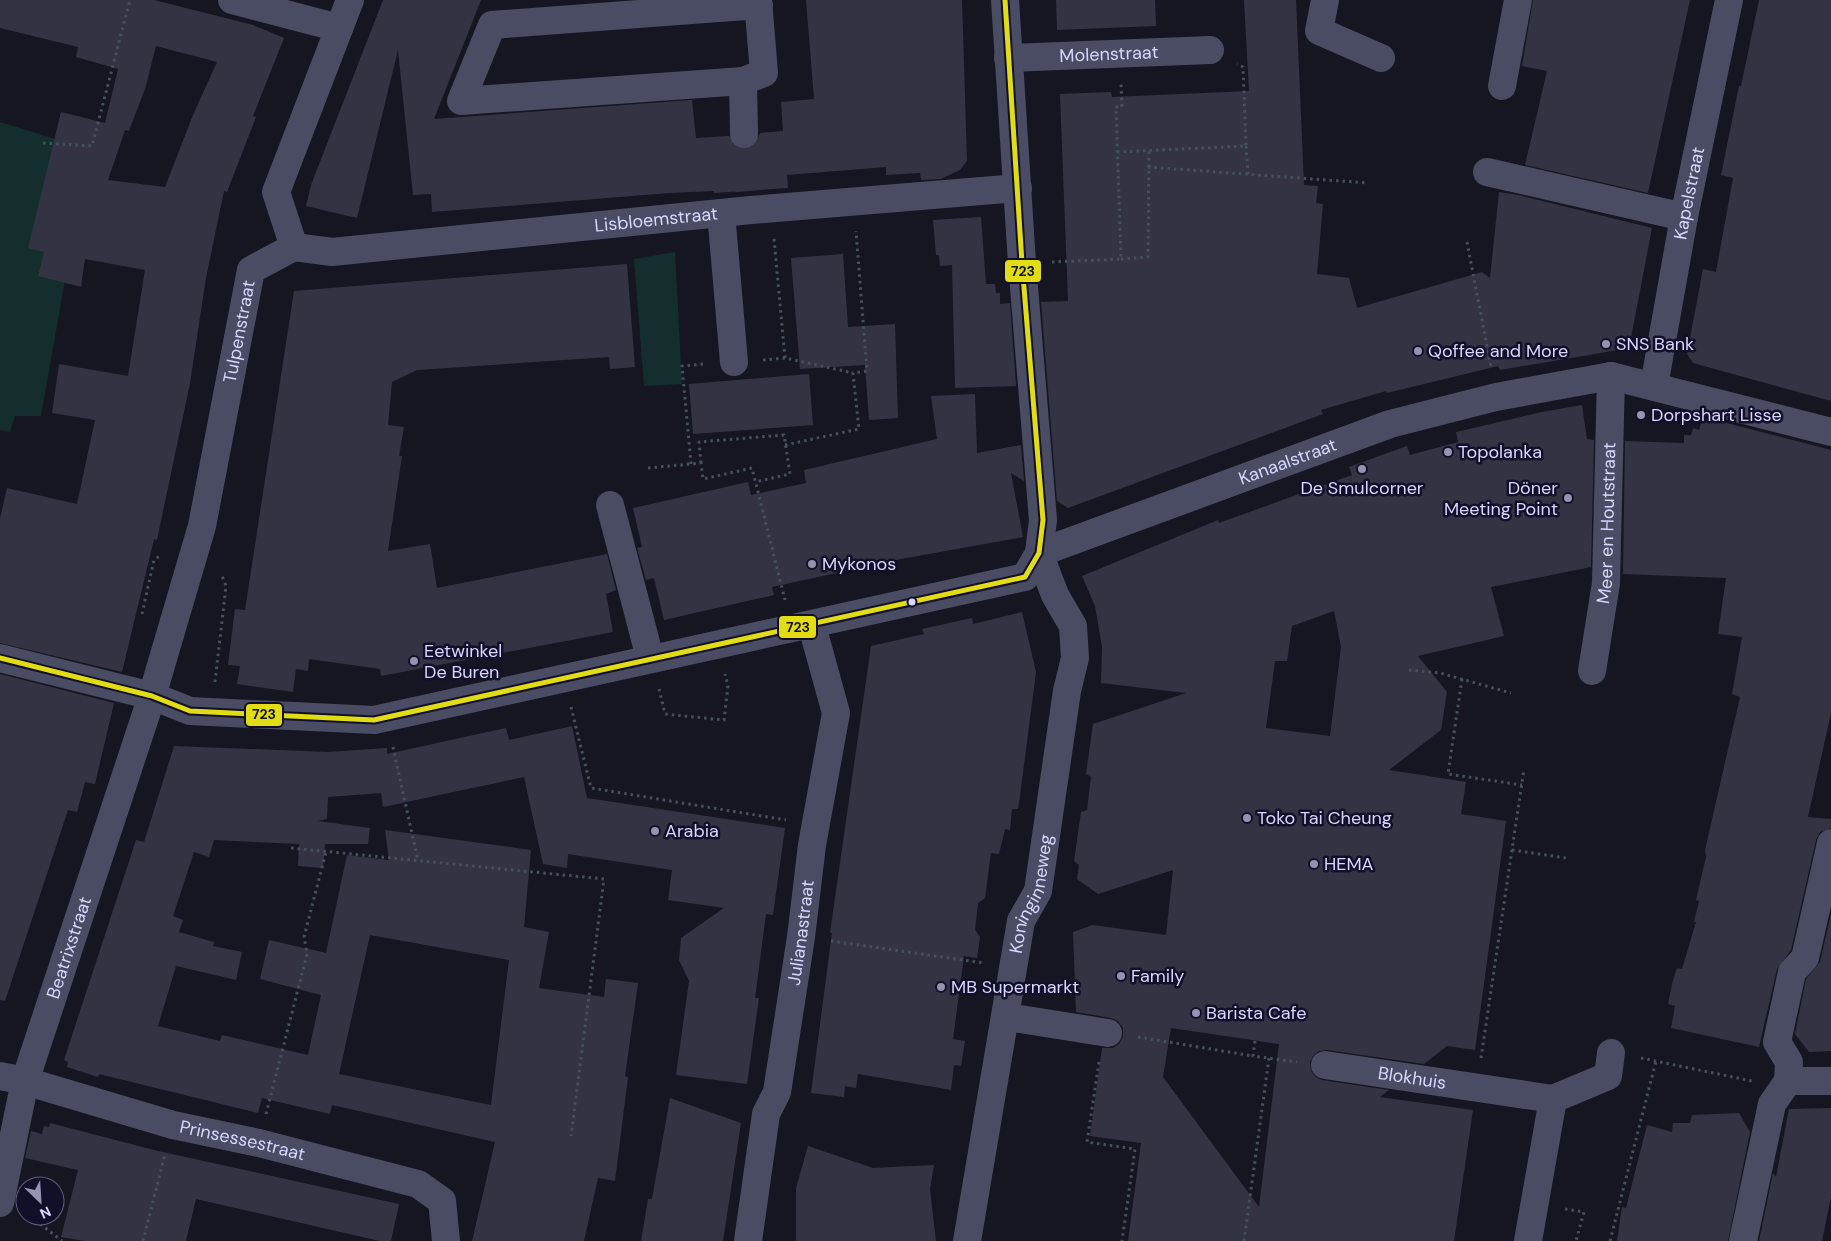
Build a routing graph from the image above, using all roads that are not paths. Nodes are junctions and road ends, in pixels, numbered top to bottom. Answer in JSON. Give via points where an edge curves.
{"nodes":[{"id":1,"x":232,"y":0,"type":"edge"},
{"id":2,"x":350,"y":0,"type":"edge"},
{"id":3,"x":1006,"y":0,"type":"edge"},
{"id":4,"x":1325,"y":0,"type":"edge"},
{"id":5,"x":1518,"y":0,"type":"edge"},
{"id":6,"x":1729,"y":0,"type":"edge"},
{"id":7,"x":759,"y":3,"type":"edge"},
{"id":8,"x":339,"y":28,"type":"junction"},
{"id":9,"x":1210,"y":50,"type":"road end"},
{"id":10,"x":1008,"y":58,"type":"junction"},
{"id":11,"x":1381,"y":58,"type":"dead end"},
{"id":12,"x":743,"y":82,"type":"junction"},
{"id":13,"x":1502,"y":86,"type":"dead end"},
{"id":14,"x":744,"y":134,"type":"tunnel mouth"},
{"id":15,"x":1486,"y":172,"type":"dead end"},
{"id":16,"x":1018,"y":188,"type":"junction"},
{"id":17,"x":721,"y":213,"type":"junction"},
{"id":18,"x":1684,"y":217,"type":"junction"},
{"id":19,"x":294,"y":248,"type":"junction"},
{"id":20,"x":734,"y":362,"type":"dead end"},
{"id":21,"x":1611,"y":376,"type":"junction"},
{"id":22,"x":1654,"y":386,"type":"junction"},
{"id":23,"x":1831,"y":432,"type":"edge"},
{"id":24,"x":610,"y":505,"type":"dead end"},
{"id":25,"x":1039,"y":553,"type":"junction"},
{"id":26,"x":802,"y":627,"type":"junction"},
{"id":27,"x":0,"y":658,"type":"edge"},
{"id":28,"x":650,"y":658,"type":"junction"},
{"id":29,"x":1592,"y":671,"type":"dead end"},
{"id":30,"x":152,"y":696,"type":"junction"},
{"id":31,"x":1831,"y":843,"type":"edge"},
{"id":32,"x":1007,"y":1017,"type":"junction"},
{"id":33,"x":1106,"y":1032,"type":"road end"},
{"id":34,"x":1611,"y":1053,"type":"road end"},
{"id":35,"x":1324,"y":1065,"type":"road end"},
{"id":36,"x":13,"y":1078,"type":"edge"},
{"id":37,"x":1788,"y":1081,"type":"junction"},
{"id":38,"x":1831,"y":1081,"type":"edge"},
{"id":39,"x":1553,"y":1099,"type":"junction"},
{"id":40,"x":0,"y":1203,"type":"edge"},
{"id":41,"x":446,"y":1241,"type":"edge"},
{"id":42,"x":748,"y":1241,"type":"edge"},
{"id":43,"x":967,"y":1241,"type":"edge"},
{"id":44,"x":1528,"y":1241,"type":"edge"},
{"id":45,"x":1743,"y":1241,"type":"edge"}],
"edges":[{"from":1,"to":8,"type":"street"},
{"from":2,"to":8,"type":"street"},
{"from":3,"to":10,"type":"street"},
{"from":4,"to":11,"type":"street","via":[[1319,31]]},
{"from":5,"to":13,"type":"street"},
{"from":6,"to":18,"type":"street","name":"Kapelstraat"},
{"from":7,"to":12,"type":"street","via":[[764,73]]},
{"from":7,"to":12,"type":"street","via":[[492,25],[461,101]]},
{"from":8,"to":19,"type":"street","via":[[276,192]]},
{"from":9,"to":10,"type":"street","name":"Molenstraat"},
{"from":10,"to":16,"type":"street"},
{"from":12,"to":14,"type":"street"},
{"from":15,"to":18,"type":"street"},
{"from":16,"to":17,"type":"street","name":"Lisbloemstraat","via":[[854,202],[757,203]]},
{"from":16,"to":25,"type":"street","via":[[1043,520]]},
{"from":17,"to":19,"type":"street","name":"Lisbloemstraat","via":[[332,252]]},
{"from":17,"to":20,"type":"street"},
{"from":18,"to":22,"type":"street","name":"Kapelstraat"},
{"from":19,"to":30,"type":"street","name":"Tulpenstraat","via":[[251,270],[202,526]]},
{"from":21,"to":22,"type":"street","name":"Kanaalstraat"},
{"from":21,"to":25,"type":"street","name":"Kanaalstraat","via":[[1496,397],[1390,424]]},
{"from":21,"to":29,"type":"street","name":"Meer en Houtstraat","via":[[1606,582]]},
{"from":22,"to":23,"type":"street","name":"Kanaalstraat"},
{"from":24,"to":28,"type":"street"},
{"from":25,"to":26,"type":"street","via":[[1025,577]]},
{"from":25,"to":32,"type":"street","name":"Koninginneweg","via":[[1055,595],[1073,626],[1075,658],[1038,892],[1021,921]]},
{"from":26,"to":28,"type":"street"},
{"from":26,"to":42,"type":"street","name":"Julianastraat","via":[[836,713],[816,825],[777,1092],[766,1114]]},
{"from":27,"to":30,"type":"street"},
{"from":28,"to":30,"type":"street","via":[[374,720],[190,712]]},
{"from":30,"to":36,"type":"street","name":"Beatrixstraat"},
{"from":31,"to":37,"type":"street","via":[[1806,958],[1792,972],[1777,1042],[1789,1062]]},
{"from":32,"to":33,"type":"street"},
{"from":32,"to":43,"type":"street","name":"Koninginneweg"},
{"from":34,"to":39,"type":"street","via":[[1608,1076]]},
{"from":35,"to":39,"type":"street","name":"Blokhuis"},
{"from":36,"to":40,"type":"street","name":"Beatrixstraat"},
{"from":36,"to":41,"type":"street","name":"Prinsessestraat","via":[[172,1125],[418,1184],[442,1201]]},
{"from":37,"to":38,"type":"street"},
{"from":37,"to":45,"type":"street","via":[[1772,1104]]},
{"from":39,"to":44,"type":"street"}]}
